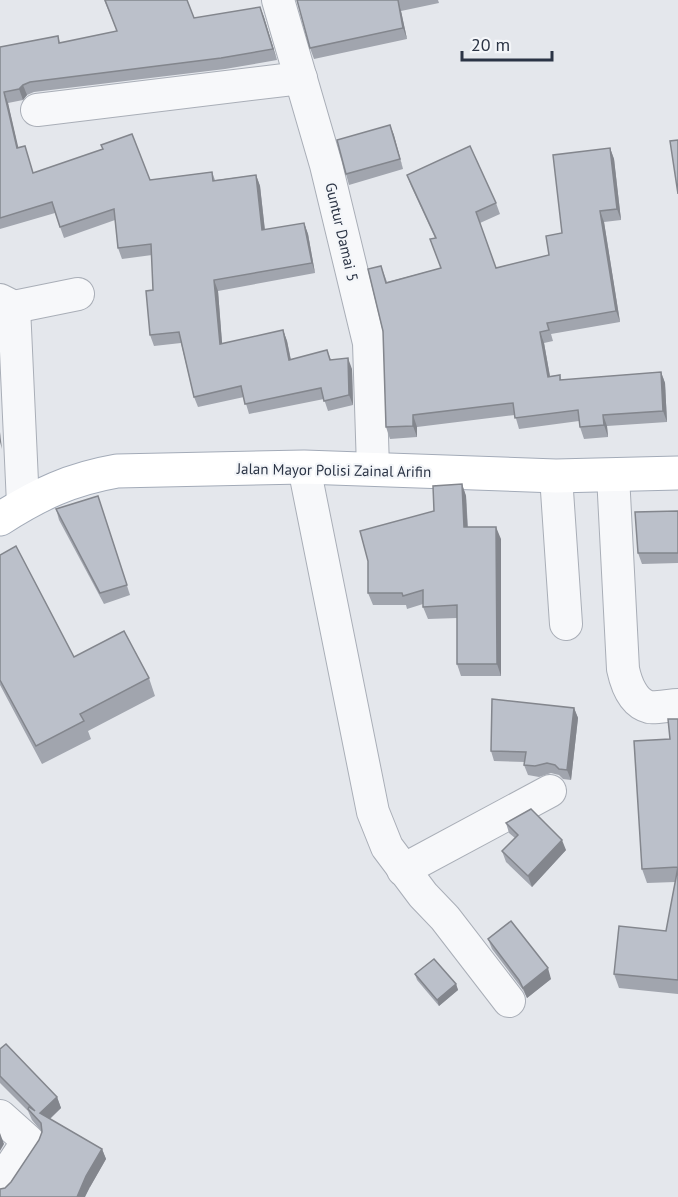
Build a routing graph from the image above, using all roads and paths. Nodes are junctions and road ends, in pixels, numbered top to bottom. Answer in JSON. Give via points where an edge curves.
{"nodes":[{"id":1,"x":278,"y":0,"type":"edge"},
{"id":2,"x":301,"y":78,"type":"junction"},
{"id":3,"x":37,"y":110,"type":"dead end"},
{"id":4,"x":78,"y":294,"type":"dead end"},
{"id":5,"x":7,"y":303,"type":"edge"},
{"id":6,"x":304,"y":467,"type":"junction"},
{"id":7,"x":373,"y":468,"type":"junction"},
{"id":8,"x":678,"y":473,"type":"edge"},
{"id":9,"x":613,"y":475,"type":"junction"},
{"id":10,"x":556,"y":476,"type":"junction"},
{"id":11,"x":11,"y":512,"type":"edge"},
{"id":12,"x":566,"y":624,"type":"dead end"},
{"id":13,"x":678,"y":705,"type":"edge"},
{"id":14,"x":550,"y":791,"type":"dead end"},
{"id":15,"x":404,"y":870,"type":"junction"},
{"id":16,"x":509,"y":1001,"type":"dead end"},
{"id":17,"x":0,"y":1116,"type":"edge"},
{"id":18,"x":0,"y":1183,"type":"edge"}],
"edges":[{"from":1,"to":2,"type":"street","name":"Guntur Damai 5"},
{"from":2,"to":3,"type":"street"},
{"from":2,"to":7,"type":"street","name":"Guntur Damai 5","via":[[369,343]]},
{"from":4,"to":5,"type":"street"},
{"from":5,"to":11,"type":"street"},
{"from":6,"to":7,"type":"main road","name":"Jalan Mayor Polisi Zainal Arifin"},
{"from":6,"to":11,"type":"main road","name":"Jalan Mayor Polisi Zainal Arifin","via":[[117,471],[66,483]]},
{"from":6,"to":15,"type":"street","via":[[373,812],[387,848]]},
{"from":7,"to":10,"type":"main road","name":"Jalan Mayor Polisi Zainal Arifin"},
{"from":8,"to":9,"type":"main road","name":"Jalan Mayor Polisi Zainal Arifin"},
{"from":9,"to":10,"type":"main road","name":"Jalan Mayor Polisi Zainal Arifin"},
{"from":9,"to":13,"type":"street","via":[[622,669],[635,698],[648,707]]},
{"from":10,"to":12,"type":"street"},
{"from":14,"to":15,"type":"street"},
{"from":15,"to":16,"type":"street"},
{"from":17,"to":18,"type":"street","via":[[28,1141]]}]}
